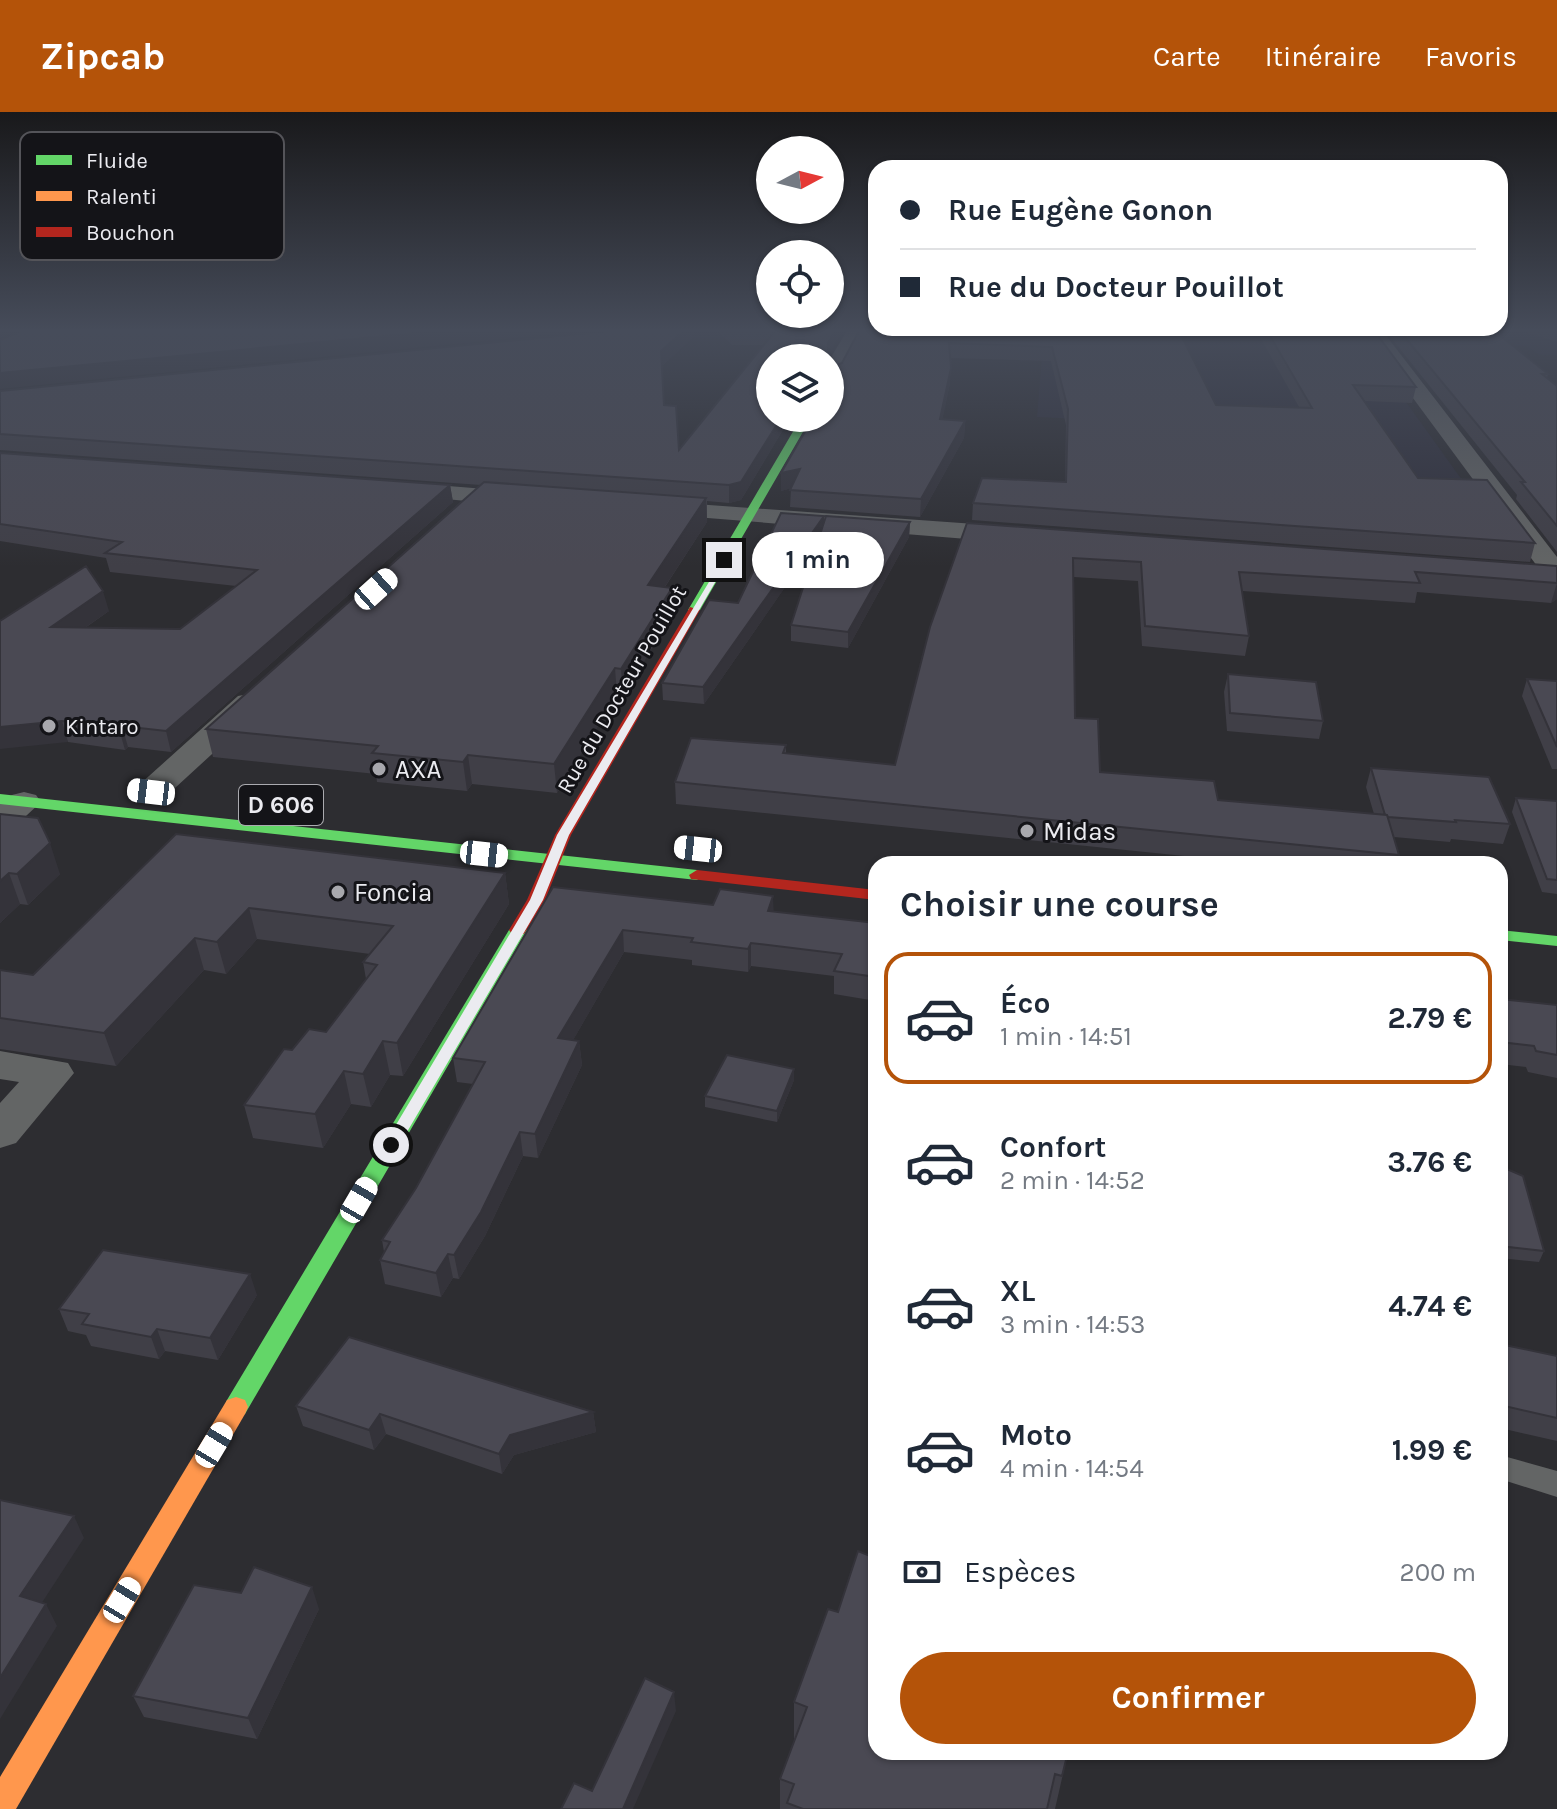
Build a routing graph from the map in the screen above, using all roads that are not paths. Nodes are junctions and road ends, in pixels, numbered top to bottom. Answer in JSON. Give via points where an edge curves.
{"nodes":[{"id":1,"x":1431,"y":408,"type":"edge"},
{"id":2,"x":798,"y":432,"type":"edge"},
{"id":3,"x":371,"y":487,"type":"edge"},
{"id":4,"x":480,"y":495,"type":"junction"},
{"id":5,"x":542,"y":500,"type":"edge"},
{"id":6,"x":636,"y":507,"type":"edge"},
{"id":7,"x":749,"y":516,"type":"junction"},
{"id":8,"x":455,"y":518,"type":"edge"},
{"id":9,"x":1038,"y":537,"type":"edge"},
{"id":10,"x":1525,"y":573,"type":"edge"},
{"id":11,"x":1554,"y":575,"type":"edge"},
{"id":12,"x":265,"y":688,"type":"edge"},
{"id":13,"x":144,"y":791,"type":"joint"},
{"id":14,"x":182,"y":795,"type":"dead end"},
{"id":15,"x":8,"y":808,"type":"edge"},
{"id":16,"x":539,"y":832,"type":"dead end"},
{"id":17,"x":570,"y":836,"type":"junction"},
{"id":18,"x":554,"y":862,"type":"junction"},
{"id":19,"x":868,"y":894,"type":"edge"},
{"id":20,"x":1508,"y":936,"type":"edge"},
{"id":21,"x":1557,"y":941,"type":"edge"},
{"id":22,"x":0,"y":1065,"type":"edge"},
{"id":23,"x":0,"y":1132,"type":"edge"},
{"id":24,"x":1508,"y":1469,"type":"edge"},
{"id":25,"x":1557,"y":1484,"type":"edge"},
{"id":26,"x":0,"y":1806,"type":"edge"}],
"edges":[{"from":1,"to":11,"type":"street"},
{"from":2,"to":7,"type":"street","name":"Rue du Docteur Pouillot"},
{"from":3,"to":4,"type":"street"},
{"from":4,"to":5,"type":"street"},
{"from":4,"to":8,"type":"street"},
{"from":6,"to":7,"type":"street"},
{"from":7,"to":9,"type":"street"},
{"from":7,"to":17,"type":"street","name":"Rue du Docteur Pouillot"},
{"from":10,"to":11,"type":"street"},
{"from":12,"to":13,"type":"street"},
{"from":13,"to":14,"type":"street"},
{"from":15,"to":18,"type":"street","number":"D 606"},
{"from":16,"to":17,"type":"street"},
{"from":17,"to":18,"type":"street","name":"Rue du Docteur Pouillot"},
{"from":18,"to":19,"type":"street","number":"D 606"},
{"from":18,"to":26,"type":"street","name":"Rue du Docteur Pouillot"},
{"from":20,"to":21,"type":"street"},
{"from":22,"to":23,"type":"street","via":[[52,1073]]},
{"from":24,"to":25,"type":"lane"}]}
